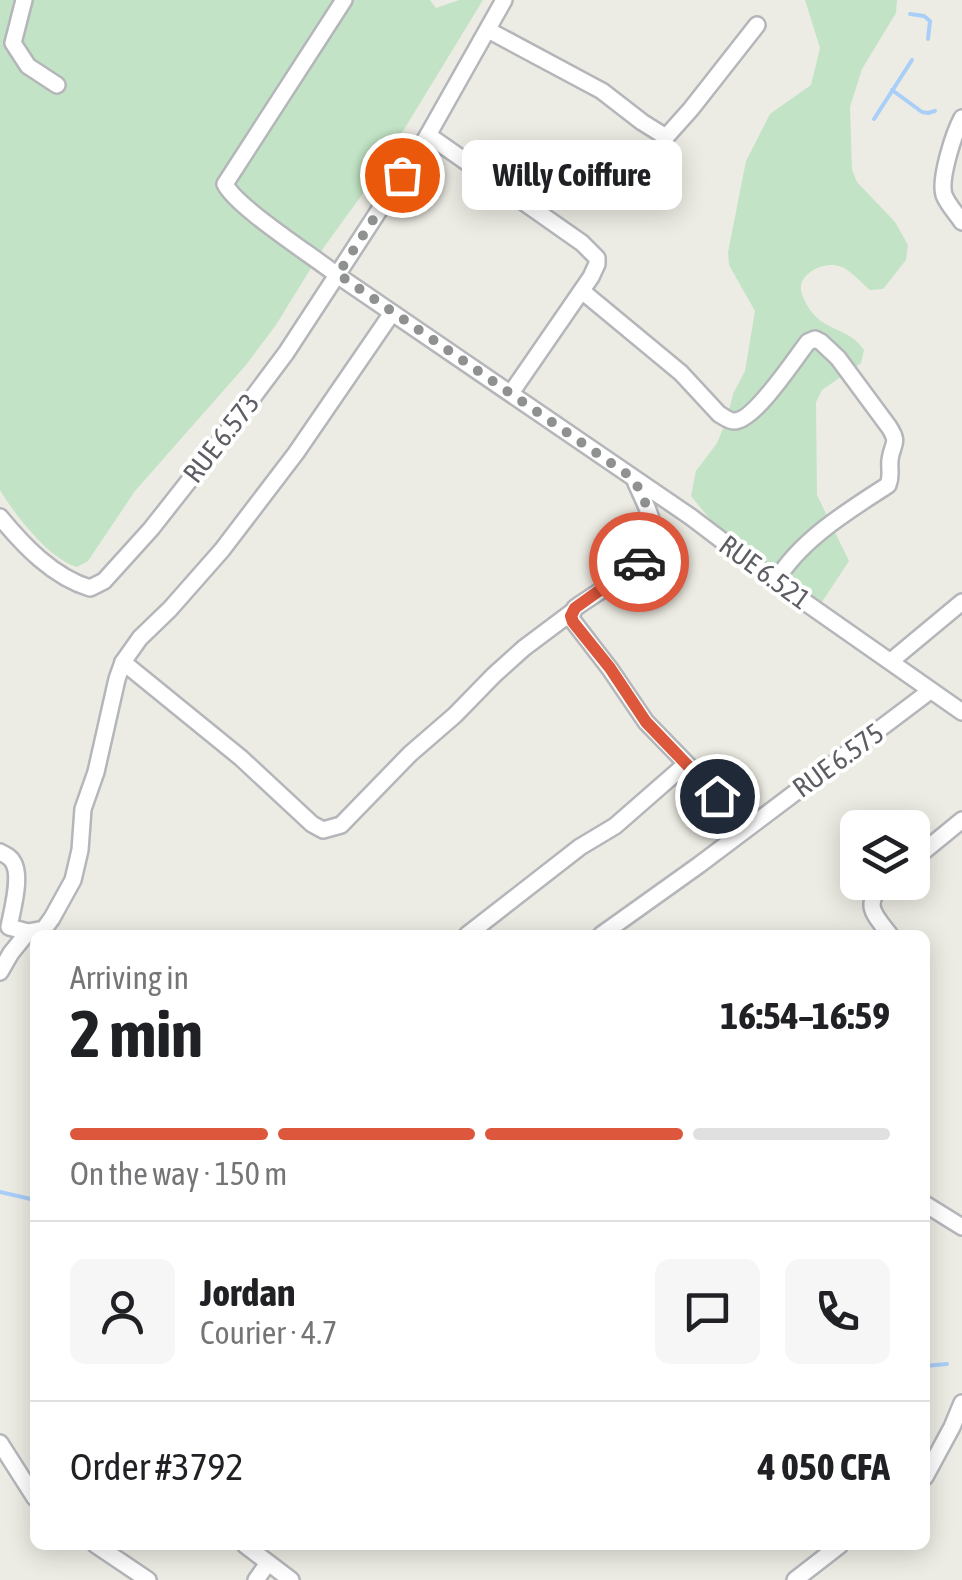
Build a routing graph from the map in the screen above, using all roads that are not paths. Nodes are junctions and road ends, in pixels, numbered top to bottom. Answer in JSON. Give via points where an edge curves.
{"nodes":[{"id":1,"x":24,"y":0,"type":"edge"},
{"id":2,"x":344,"y":0,"type":"edge"},
{"id":3,"x":504,"y":0,"type":"edge"},
{"id":4,"x":757,"y":25,"type":"dead end"},
{"id":5,"x":488,"y":30,"type":"junction"},
{"id":6,"x":57,"y":84,"type":"dead end"},
{"id":7,"x":962,"y":118,"type":"edge"},
{"id":8,"x":428,"y":136,"type":"junction"},
{"id":9,"x":962,"y":222,"type":"edge"},
{"id":10,"x":338,"y":274,"type":"junction"},
{"id":11,"x":582,"y":290,"type":"junction"},
{"id":12,"x":392,"y":313,"type":"junction"},
{"id":13,"x":512,"y":393,"type":"junction"},
{"id":14,"x":634,"y":479,"type":"junction"},
{"id":15,"x":0,"y":517,"type":"edge"},
{"id":16,"x":776,"y":581,"type":"junction"},
{"id":17,"x":962,"y":602,"type":"edge"},
{"id":18,"x":572,"y":612,"type":"junction"},
{"id":19,"x":891,"y":661,"type":"junction"},
{"id":20,"x":123,"y":662,"type":"junction"},
{"id":21,"x":930,"y":691,"type":"junction"},
{"id":22,"x":962,"y":712,"type":"edge"},
{"id":23,"x":686,"y":764,"type":"junction"},
{"id":24,"x":962,"y":820,"type":"edge"},
{"id":25,"x":750,"y":825,"type":"junction"},
{"id":26,"x":930,"y":846,"type":"edge"},
{"id":27,"x":0,"y":852,"type":"edge"},
{"id":28,"x":871,"y":900,"type":"edge"},
{"id":29,"x":5,"y":926,"type":"edge"},
{"id":30,"x":30,"y":930,"type":"edge"},
{"id":31,"x":41,"y":930,"type":"edge"},
{"id":32,"x":473,"y":930,"type":"edge"},
{"id":33,"x":610,"y":930,"type":"edge"},
{"id":34,"x":886,"y":930,"type":"edge"},
{"id":35,"x":30,"y":939,"type":"edge"},
{"id":36,"x":0,"y":972,"type":"edge"},
{"id":37,"x":930,"y":1207,"type":"edge"},
{"id":38,"x":962,"y":1227,"type":"edge"},
{"id":39,"x":962,"y":1403,"type":"edge"},
{"id":40,"x":0,"y":1444,"type":"edge"},
{"id":41,"x":930,"y":1467,"type":"edge"},
{"id":42,"x":30,"y":1490,"type":"edge"},
{"id":43,"x":103,"y":1550,"type":"edge"},
{"id":44,"x":252,"y":1550,"type":"edge"},
{"id":45,"x":834,"y":1550,"type":"edge"},
{"id":46,"x":268,"y":1562,"type":"junction"},
{"id":47,"x":148,"y":1580,"type":"edge"},
{"id":48,"x":256,"y":1580,"type":"edge"},
{"id":49,"x":291,"y":1580,"type":"edge"},
{"id":50,"x":796,"y":1580,"type":"edge"}],
"edges":[{"from":1,"to":6,"type":"street","via":[[13,43],[28,66]]},
{"from":2,"to":10,"type":"street","name":"RUE 6.521","via":[[225,185]]},
{"from":3,"to":5,"type":"street"},
{"from":4,"to":5,"type":"street","via":[[666,137],[602,92]]},
{"from":5,"to":8,"type":"street"},
{"from":7,"to":9,"type":"street","via":[[943,186]]},
{"from":8,"to":10,"type":"street"},
{"from":8,"to":11,"type":"street","via":[[593,253],[597,264]]},
{"from":10,"to":12,"type":"street","name":"RUE 6.521"},
{"from":10,"to":15,"type":"street","name":"RUE 6.573","via":[[218,444],[104,581],[90,588],[76,583],[42,561]]},
{"from":11,"to":13,"type":"street"},
{"from":11,"to":16,"type":"street","via":[[727,419],[744,419],[815,340],[838,358],[896,437],[891,481],[817,536]]},
{"from":12,"to":13,"type":"street","name":"RUE 6.521"},
{"from":12,"to":20,"type":"street","via":[[222,550]]},
{"from":13,"to":14,"type":"street","name":"RUE 6.521"},
{"from":14,"to":16,"type":"street","name":"RUE 6.521"},
{"from":14,"to":18,"type":"street","via":[[655,539],[650,550]]},
{"from":16,"to":19,"type":"street","name":"RUE 6.521"},
{"from":17,"to":19,"type":"street"},
{"from":18,"to":20,"type":"street","via":[[494,674],[345,822],[323,830]]},
{"from":18,"to":23,"type":"street","via":[[646,722]]},
{"from":19,"to":21,"type":"street","name":"RUE 6.521"},
{"from":20,"to":31,"type":"street","via":[[83,810],[73,880]]},
{"from":21,"to":22,"type":"street","name":"RUE 6.521"},
{"from":21,"to":25,"type":"street","name":"RUE 6.575"},
{"from":23,"to":25,"type":"street"},
{"from":23,"to":32,"type":"street","via":[[615,826]]},
{"from":24,"to":26,"type":"street"},
{"from":25,"to":33,"type":"street","name":"RUE 6.575"},
{"from":27,"to":29,"type":"street","via":[[16,869]]},
{"from":28,"to":34,"type":"street"},
{"from":29,"to":30,"type":"street"},
{"from":35,"to":36,"type":"street"},
{"from":37,"to":38,"type":"street"},
{"from":39,"to":41,"type":"street"},
{"from":40,"to":42,"type":"street"},
{"from":43,"to":47,"type":"street"},
{"from":44,"to":46,"type":"street"},
{"from":45,"to":50,"type":"street"},
{"from":46,"to":48,"type":"street"},
{"from":46,"to":49,"type":"street"}]}
